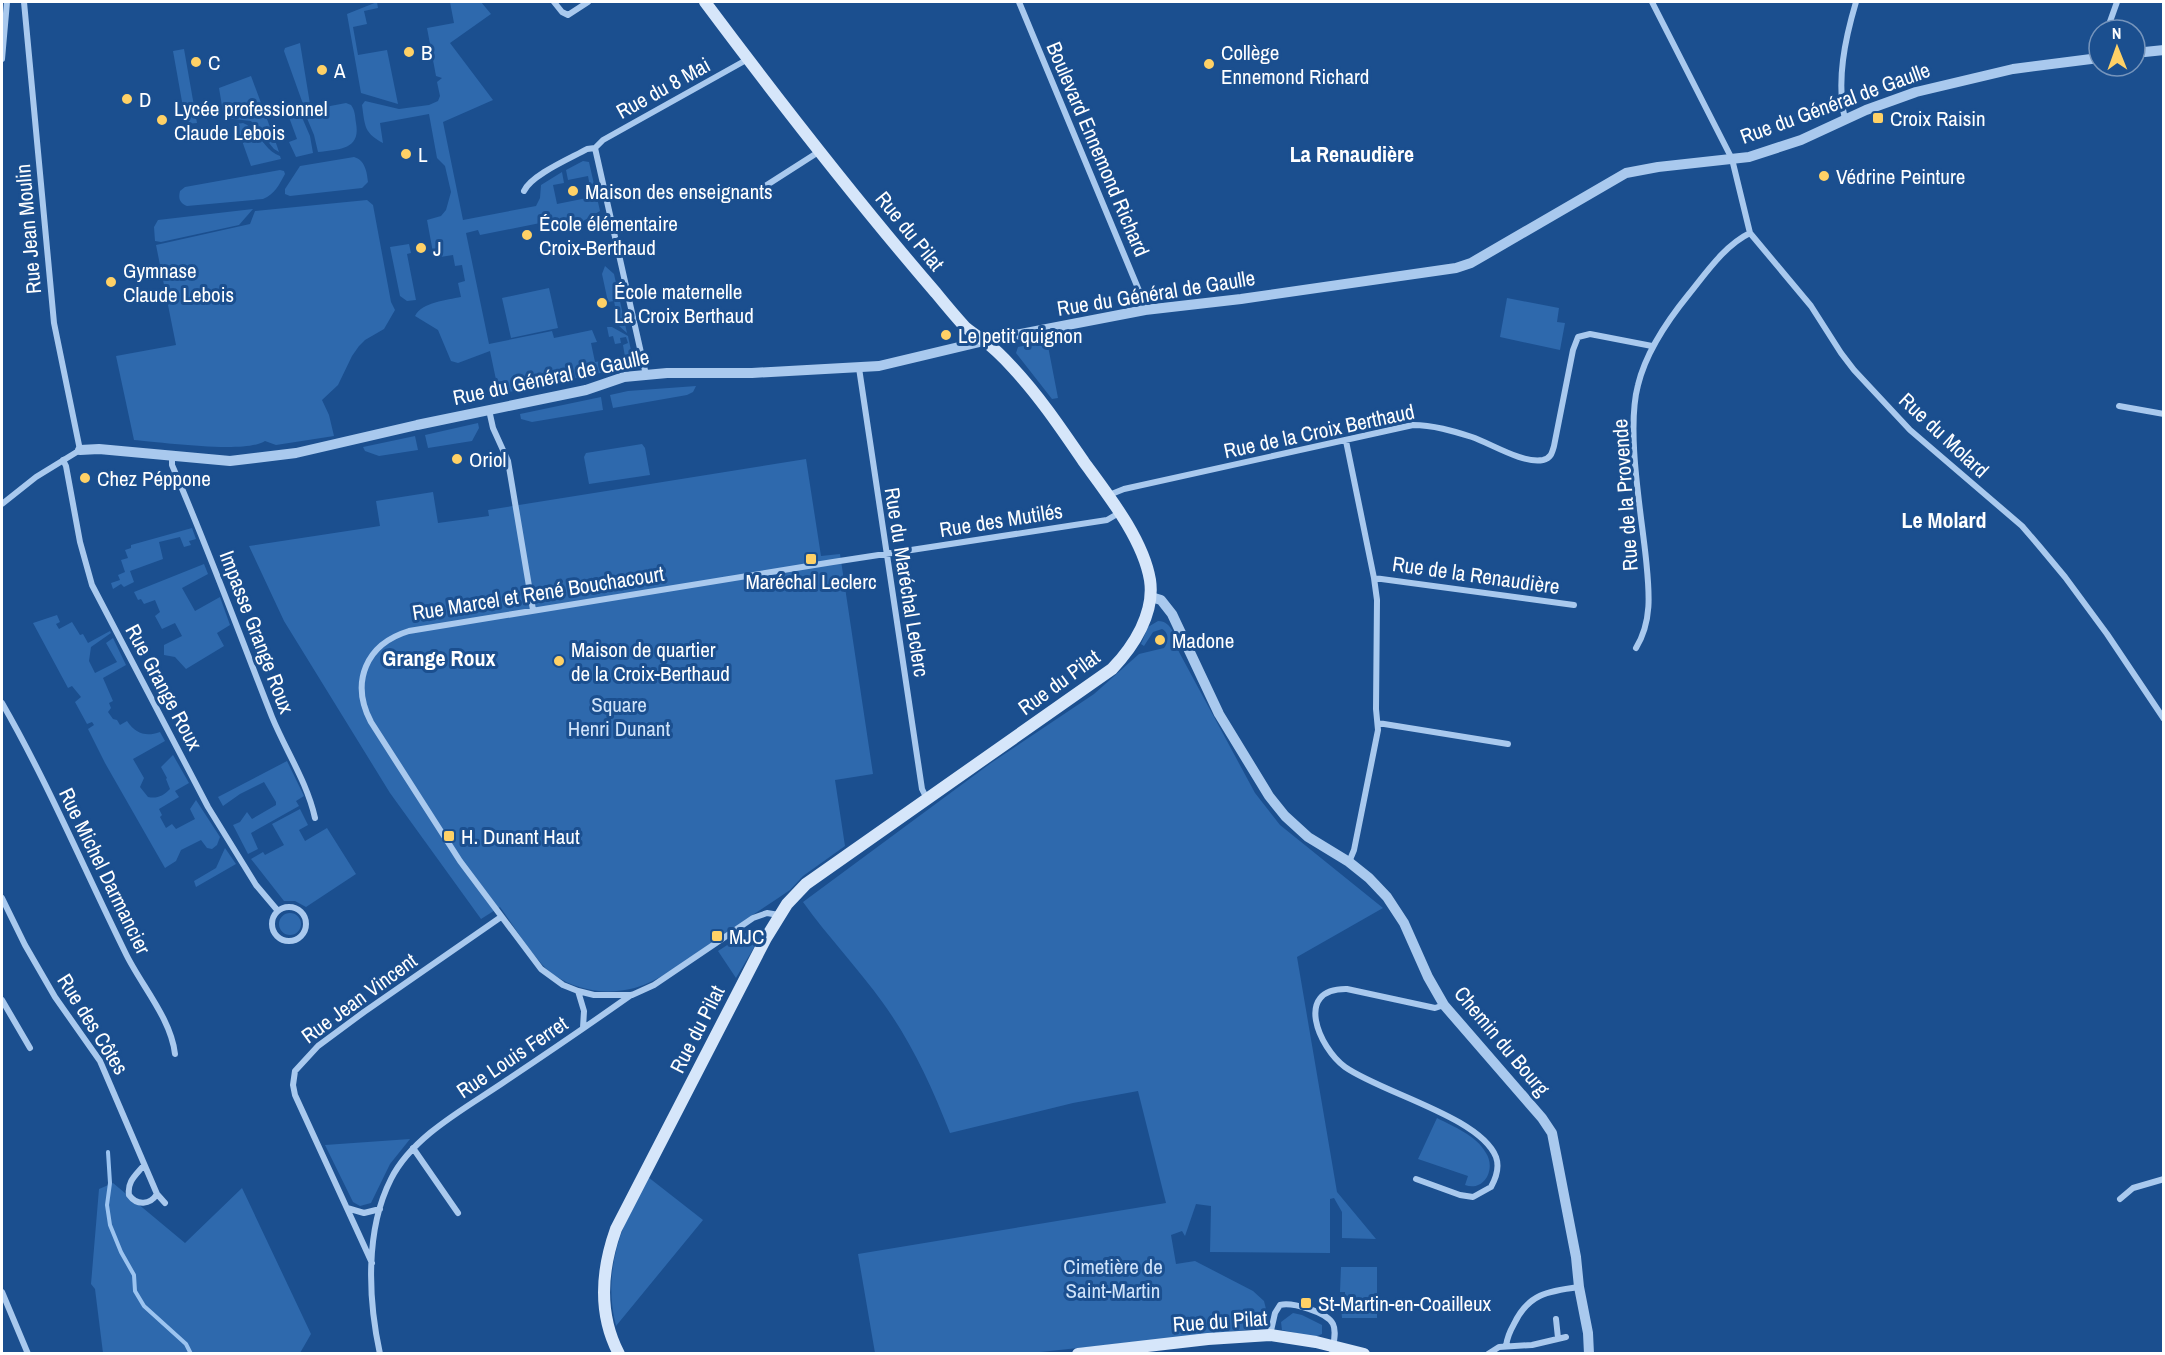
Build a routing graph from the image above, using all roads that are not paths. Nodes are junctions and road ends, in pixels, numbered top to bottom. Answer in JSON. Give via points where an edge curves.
{"nodes":[{"id":1,"x":8,"y":2,"type":"edge"},
{"id":2,"x":24,"y":2,"type":"edge"},
{"id":3,"x":554,"y":2,"type":"edge"},
{"id":4,"x":588,"y":2,"type":"edge"},
{"id":5,"x":705,"y":2,"type":"edge"},
{"id":6,"x":1019,"y":2,"type":"edge"},
{"id":7,"x":1652,"y":2,"type":"edge"},
{"id":8,"x":1856,"y":2,"type":"edge"},
{"id":9,"x":2117,"y":2,"type":"edge"},
{"id":10,"x":2111,"y":18,"type":"edge"},
{"id":11,"x":2163,"y":50,"type":"edge"},
{"id":12,"x":2147,"y":52,"type":"edge"},
{"id":13,"x":2,"y":59,"type":"edge"},
{"id":14,"x":748,"y":60,"type":"junction"},
{"id":15,"x":2087,"y":60,"type":"edge"},
{"id":16,"x":1845,"y":119,"type":"junction"},
{"id":17,"x":595,"y":148,"type":"junction"},
{"id":18,"x":820,"y":151,"type":"junction"},
{"id":19,"x":1732,"y":159,"type":"junction"},
{"id":20,"x":524,"y":191,"type":"dead end"},
{"id":21,"x":735,"y":193,"type":"dead end"},
{"id":22,"x":1750,"y":233,"type":"junction"},
{"id":23,"x":1145,"y":310,"type":"junction"},
{"id":24,"x":984,"y":341,"type":"junction"},
{"id":25,"x":1652,"y":346,"type":"junction"},
{"id":26,"x":859,"y":368,"type":"junction"},
{"id":27,"x":646,"y":375,"type":"junction"},
{"id":28,"x":2119,"y":406,"type":"dead end"},
{"id":29,"x":489,"y":410,"type":"junction"},
{"id":30,"x":2163,"y":414,"type":"edge"},
{"id":31,"x":1346,"y":441,"type":"junction"},
{"id":32,"x":81,"y":450,"type":"junction"},
{"id":33,"x":172,"y":456,"type":"junction"},
{"id":34,"x":63,"y":460,"type":"junction"},
{"id":35,"x":1108,"y":496,"type":"junction"},
{"id":36,"x":2,"y":504,"type":"edge"},
{"id":37,"x":1119,"y":513,"type":"junction"},
{"id":38,"x":886,"y":554,"type":"junction"},
{"id":39,"x":1374,"y":578,"type":"junction"},
{"id":40,"x":1151,"y":597,"type":"junction"},
{"id":41,"x":1574,"y":605,"type":"dead end"},
{"id":42,"x":533,"y":610,"type":"junction"},
{"id":43,"x":1636,"y":648,"type":"dead end"},
{"id":44,"x":2,"y":703,"type":"edge"},
{"id":45,"x":2163,"y":719,"type":"edge"},
{"id":46,"x":1378,"y":723,"type":"junction"},
{"id":47,"x":1508,"y":744,"type":"dead end"},
{"id":48,"x":927,"y":799,"type":"junction"},
{"id":49,"x":315,"y":818,"type":"dead end"},
{"id":50,"x":1349,"y":862,"type":"junction"},
{"id":51,"x":2,"y":898,"type":"edge"},
{"id":52,"x":278,"y":911,"type":"junction"},
{"id":53,"x":779,"y":915,"type":"junction"},
{"id":54,"x":501,"y":917,"type":"junction"},
{"id":55,"x":578,"y":992,"type":"junction"},
{"id":56,"x":632,"y":995,"type":"junction"},
{"id":57,"x":2,"y":1000,"type":"edge"},
{"id":58,"x":1444,"y":1005,"type":"junction"},
{"id":59,"x":583,"y":1028,"type":"junction"},
{"id":60,"x":30,"y":1048,"type":"dead end"},
{"id":61,"x":175,"y":1054,"type":"dead end"},
{"id":62,"x":413,"y":1148,"type":"junction"},
{"id":63,"x":144,"y":1165,"type":"junction"},
{"id":64,"x":1416,"y":1179,"type":"dead end"},
{"id":65,"x":2163,"y":1179,"type":"edge"},
{"id":66,"x":157,"y":1194,"type":"junction"},
{"id":67,"x":2120,"y":1199,"type":"dead end"},
{"id":68,"x":165,"y":1203,"type":"dead end"},
{"id":69,"x":347,"y":1207,"type":"junction"},
{"id":70,"x":380,"y":1209,"type":"junction"},
{"id":71,"x":458,"y":1213,"type":"dead end"},
{"id":72,"x":372,"y":1263,"type":"junction"},
{"id":73,"x":1579,"y":1287,"type":"junction"},
{"id":74,"x":2,"y":1292,"type":"edge"},
{"id":75,"x":1556,"y":1319,"type":"dead end"},
{"id":76,"x":1270,"y":1335,"type":"junction"},
{"id":77,"x":1566,"y":1337,"type":"dead end"},
{"id":78,"x":1558,"y":1338,"type":"junction"},
{"id":79,"x":1506,"y":1346,"type":"junction"},
{"id":80,"x":1332,"y":1350,"type":"edge"},
{"id":81,"x":28,"y":1353,"type":"edge"},
{"id":82,"x":380,"y":1353,"type":"edge"},
{"id":83,"x":619,"y":1353,"type":"edge"},
{"id":84,"x":1078,"y":1353,"type":"edge"},
{"id":85,"x":1364,"y":1353,"type":"edge"},
{"id":86,"x":1488,"y":1353,"type":"edge"},
{"id":87,"x":1589,"y":1353,"type":"edge"}],
"edges":[{"from":1,"to":13,"type":"street"},
{"from":2,"to":32,"type":"street","name":"Rue Jean Moulin","via":[[54,323]]},
{"from":3,"to":4,"type":"street","via":[[568,15]]},
{"from":5,"to":14,"type":"main road","name":"Rue du Pilat"},
{"from":6,"to":23,"type":"street","name":"Boulevard Ennemond Richard"},
{"from":7,"to":19,"type":"street","name":"Rue du Molard"},
{"from":8,"to":16,"type":"street","via":[[1844,54]]},
{"from":9,"to":10,"type":"street"},
{"from":11,"to":12,"type":"street"},
{"from":14,"to":17,"type":"street","name":"Rue du 8 Mai"},
{"from":14,"to":18,"type":"main road","name":"Rue du Pilat"},
{"from":15,"to":16,"type":"street","name":"Rue du Général de Gaulle","via":[[1955,81],[1900,96]]},
{"from":16,"to":19,"type":"street","name":"Rue du Général de Gaulle","via":[[1776,149]]},
{"from":17,"to":20,"type":"street","name":"Rue du 8 Mai","via":[[537,177]]},
{"from":17,"to":27,"type":"street"},
{"from":18,"to":21,"type":"street","via":[[756,192]]},
{"from":18,"to":24,"type":"main road","name":"Rue du Pilat","via":[[965,327]]},
{"from":19,"to":22,"type":"street","name":"Rue du Molard"},
{"from":19,"to":23,"type":"street","name":"Rue du Général de Gaulle","via":[[1626,173],[1456,268]]},
{"from":22,"to":25,"type":"street","name":"Rue de la Provende","via":[[1706,272]]},
{"from":22,"to":45,"type":"street","name":"Rue du Molard","via":[[1811,306],[1854,370],[1910,430],[2022,526],[2046,554],[2107,634]]},
{"from":23,"to":24,"type":"street","name":"Rue du Général de Gaulle"},
{"from":24,"to":26,"type":"street","name":"Rue du Général de Gaulle"},
{"from":24,"to":35,"type":"main road","name":"Rue du Pilat","via":[[1028,385]]},
{"from":25,"to":31,"type":"street","name":"Rue de la Croix Berthaud","via":[[1590,334],[1578,337],[1554,446],[1546,459],[1521,457],[1472,437],[1425,425]]},
{"from":25,"to":43,"type":"street","name":"Rue de la Provende","via":[[1635,399],[1635,453],[1648,604],[1647,626]]},
{"from":26,"to":27,"type":"street","name":"Rue du Général de Gaulle"},
{"from":26,"to":38,"type":"street","name":"Rue du Maréchal Leclerc"},
{"from":27,"to":29,"type":"street","name":"Rue du Général de Gaulle"},
{"from":28,"to":30,"type":"street"},
{"from":29,"to":33,"type":"street","name":"Rue du Général de Gaulle","via":[[296,453],[230,461]]},
{"from":29,"to":42,"type":"street","via":[[508,461]]},
{"from":31,"to":35,"type":"street","name":"Rue de la Croix Berthaud","via":[[1124,489]]},
{"from":31,"to":39,"type":"street","name":"Rue de la Renaudière"},
{"from":32,"to":33,"type":"street","name":"Rue du Général de Gaulle"},
{"from":32,"to":34,"type":"street"},
{"from":33,"to":49,"type":"street","name":"Impasse Grange Roux","via":[[172,465]]},
{"from":34,"to":36,"type":"street"},
{"from":34,"to":52,"type":"street","name":"Rue Grange Roux","via":[[92,585],[208,807],[256,885]]},
{"from":35,"to":37,"type":"main road","name":"Rue du Pilat"},
{"from":37,"to":38,"type":"street","name":"Rue des Mutilés","via":[[1107,520]]},
{"from":37,"to":40,"type":"main road","name":"Rue du Pilat","via":[[1145,561]]},
{"from":38,"to":42,"type":"street","name":"Rue Marcel et René Bouchacourt"},
{"from":38,"to":48,"type":"street","name":"Rue du Maréchal Leclerc","via":[[922,789]]},
{"from":39,"to":41,"type":"street","name":"Rue de la Renaudière"},
{"from":39,"to":46,"type":"street","name":"Rue de la Renaudière"},
{"from":40,"to":48,"type":"main road","name":"Rue du Pilat","via":[[1134,642],[1113,669]]},
{"from":40,"to":50,"type":"street","name":"Chemin du Bourg","via":[[1161,600],[1172,614],[1219,714],[1269,796],[1308,837]]},
{"from":42,"to":54,"type":"street","name":"Rue Marcel et René Bouchacourt","via":[[394,635],[371,655],[362,683],[362,699],[371,722],[425,810]]},
{"from":44,"to":61,"type":"street","name":"Rue Michel Darmancier","via":[[126,955],[149,992],[173,1041]]},
{"from":46,"to":47,"type":"street"},
{"from":46,"to":50,"type":"street","name":"Rue de la Renaudière"},
{"from":48,"to":53,"type":"main road","name":"Rue du Pilat","via":[[807,884]]},
{"from":50,"to":58,"type":"street","name":"Chemin du Bourg","via":[[1393,906]]},
{"from":51,"to":63,"type":"street","name":"Rue des Côtes","via":[[55,996],[100,1061]]},
{"from":52,"to":52,"type":"street","via":[[273,921],[277,936],[292,940],[302,935],[306,926],[303,914],[288,907]]},
{"from":53,"to":56,"type":"street","name":"Rue Marcel et René Bouchacourt","via":[[766,913],[753,918],[654,985]]},
{"from":53,"to":83,"type":"main road","name":"Rue du Pilat","via":[[616,1229],[604,1269],[603,1292],[609,1333]]},
{"from":54,"to":55,"type":"street","name":"Rue Marcel et René Bouchacourt","via":[[541,969]]},
{"from":54,"to":69,"type":"street","name":"Rue Jean Vincent","via":[[335,1032],[295,1071],[295,1095]]},
{"from":55,"to":56,"type":"street","name":"Rue Marcel et René Bouchacourt"},
{"from":55,"to":59,"type":"street","via":[[584,1011]]},
{"from":56,"to":59,"type":"street","name":"Rue Louis Ferret"},
{"from":57,"to":60,"type":"street"},
{"from":58,"to":64,"type":"street","via":[[1435,1008],[1337,989],[1321,997],[1314,1013],[1330,1053],[1344,1066],[1464,1125],[1489,1146],[1496,1158],[1498,1169],[1491,1188],[1473,1197]]},
{"from":58,"to":73,"type":"street","name":"Chemin du Bourg","via":[[1552,1133]]},
{"from":59,"to":62,"type":"street","name":"Rue Louis Ferret"},
{"from":62,"to":70,"type":"street","name":"Rue Louis Ferret","via":[[391,1178]]},
{"from":62,"to":71,"type":"street"},
{"from":63,"to":66,"type":"street","name":"Rue des Côtes"},
{"from":63,"to":66,"type":"street","via":[[130,1181],[129,1195],[145,1203]]},
{"from":65,"to":67,"type":"street","via":[[2133,1188]]},
{"from":66,"to":68,"type":"street","name":"Rue des Côtes"},
{"from":69,"to":70,"type":"street","via":[[364,1213]]},
{"from":69,"to":72,"type":"street","name":"Rue Jean Vincent"},
{"from":70,"to":72,"type":"street","name":"Rue Louis Ferret"},
{"from":72,"to":82,"type":"street","name":"Rue Louis Ferret"},
{"from":73,"to":79,"type":"street","via":[[1532,1299],[1521,1310]]},
{"from":73,"to":87,"type":"street","name":"Chemin du Bourg"},
{"from":74,"to":81,"type":"street"},
{"from":75,"to":78,"type":"street"},
{"from":76,"to":80,"type":"main road","name":"Rue du Pilat"},
{"from":76,"to":80,"type":"street","via":[[1277,1309],[1291,1304],[1327,1317],[1334,1329]]},
{"from":76,"to":84,"type":"main road","name":"Rue du Pilat"},
{"from":77,"to":78,"type":"street"},
{"from":78,"to":79,"type":"street"},
{"from":79,"to":86,"type":"street"},
{"from":80,"to":85,"type":"main road","name":"Rue du Pilat"}]}
